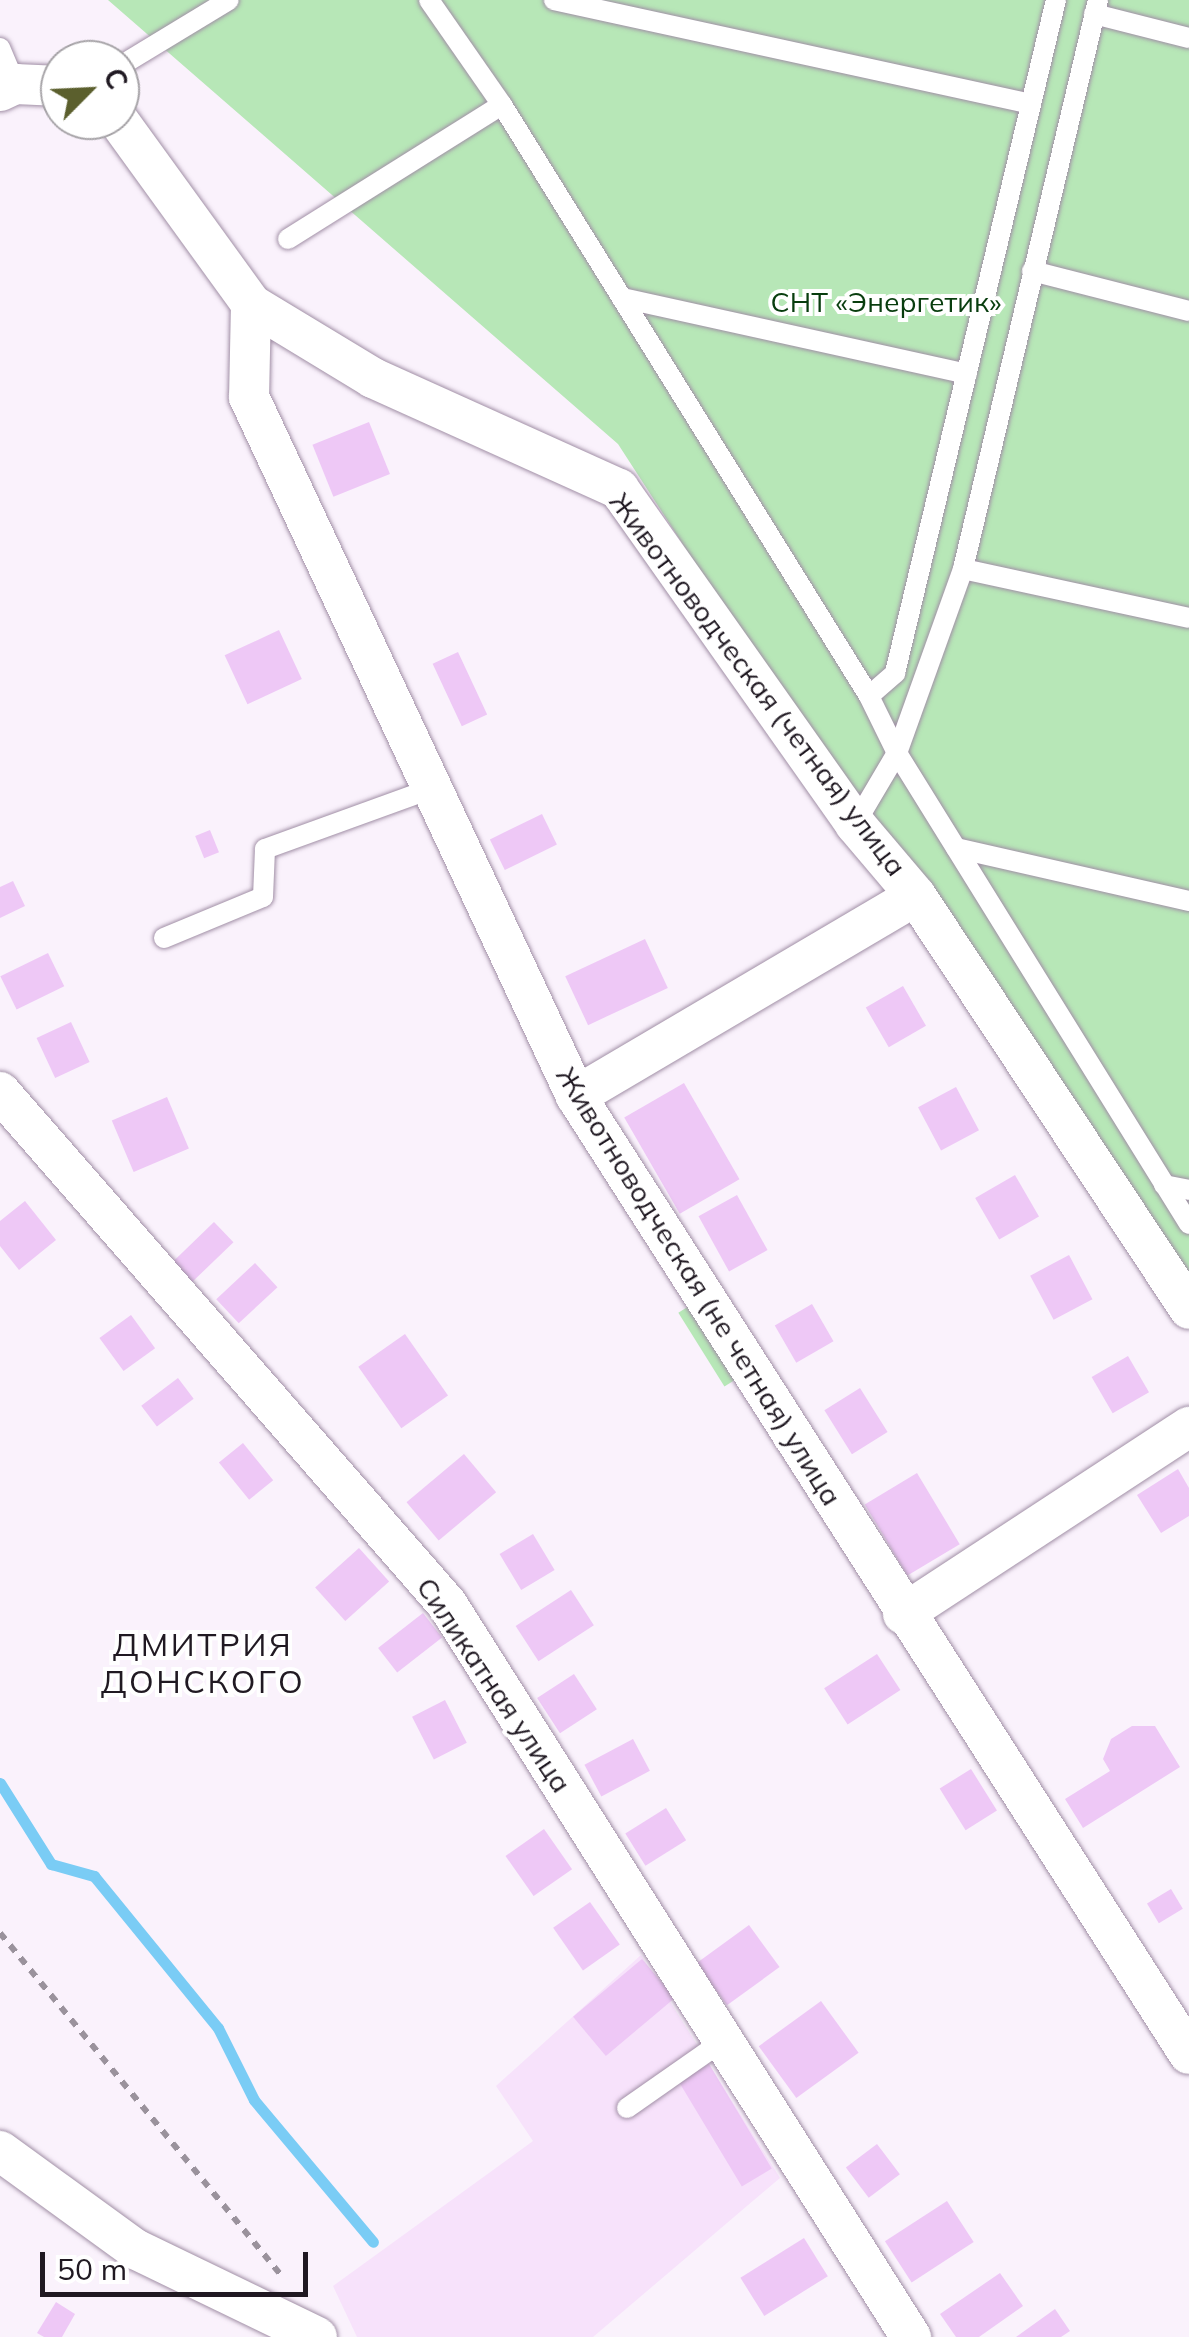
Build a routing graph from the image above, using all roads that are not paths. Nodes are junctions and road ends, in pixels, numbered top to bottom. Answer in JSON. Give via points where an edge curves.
{"nodes":[{"id":1,"x":229,"y":0,"type":"edge"},
{"id":2,"x":429,"y":0,"type":"edge"},
{"id":3,"x":554,"y":0,"type":"edge"},
{"id":4,"x":1056,"y":0,"type":"edge"},
{"id":5,"x":1096,"y":7,"type":"edge"},
{"id":6,"x":1189,"y":38,"type":"edge"},
{"id":7,"x":140,"y":54,"type":"edge"},
{"id":8,"x":5,"y":75,"type":"edge"},
{"id":9,"x":40,"y":82,"type":"edge"},
{"id":10,"x":1032,"y":104,"type":"junction"},
{"id":11,"x":502,"y":105,"type":"junction"},
{"id":12,"x":132,"y":140,"type":"edge"},
{"id":13,"x":288,"y":239,"type":"dead end"},
{"id":14,"x":1032,"y":271,"type":"junction"},
{"id":15,"x":622,"y":298,"type":"junction"},
{"id":16,"x":251,"y":304,"type":"junction"},
{"id":17,"x":1189,"y":311,"type":"edge"},
{"id":18,"x":967,"y":374,"type":"junction"},
{"id":19,"x":963,"y":569,"type":"junction"},
{"id":20,"x":1189,"y":618,"type":"edge"},
{"id":21,"x":869,"y":696,"type":"junction"},
{"id":22,"x":896,"y":753,"type":"junction"},
{"id":23,"x":428,"y":790,"type":"junction"},
{"id":24,"x":855,"y":824,"type":"junction"},
{"id":25,"x":956,"y":848,"type":"junction"},
{"id":26,"x":916,"y":896,"type":"junction"},
{"id":27,"x":1189,"y":901,"type":"edge"},
{"id":28,"x":164,"y":938,"type":"dead end"},
{"id":29,"x":0,"y":1092,"type":"edge"},
{"id":30,"x":576,"y":1096,"type":"junction"},
{"id":31,"x":1164,"y":1185,"type":"junction"},
{"id":32,"x":1189,"y":1190,"type":"edge"},
{"id":33,"x":1189,"y":1224,"type":"edge"},
{"id":34,"x":1189,"y":1308,"type":"edge"},
{"id":35,"x":1189,"y":1427,"type":"edge"},
{"id":36,"x":903,"y":1614,"type":"junction"},
{"id":37,"x":724,"y":2040,"type":"junction"},
{"id":38,"x":1189,"y":2054,"type":"edge"},
{"id":39,"x":627,"y":2108,"type":"dead end"},
{"id":40,"x":0,"y":2151,"type":"edge"},
{"id":41,"x":317,"y":2337,"type":"edge"},
{"id":42,"x":910,"y":2337,"type":"edge"}],
"edges":[{"from":1,"to":7,"type":"lane"},
{"from":2,"to":11,"type":"lane"},
{"from":3,"to":10,"type":"lane"},
{"from":4,"to":10,"type":"lane"},
{"from":5,"to":6,"type":"lane"},
{"from":5,"to":14,"type":"lane"},
{"from":8,"to":9,"type":"street"},
{"from":10,"to":18,"type":"lane"},
{"from":11,"to":13,"type":"lane"},
{"from":11,"to":15,"type":"lane"},
{"from":12,"to":16,"type":"street","name":"Животноводческая (четная) улица"},
{"from":14,"to":17,"type":"lane"},
{"from":14,"to":19,"type":"lane"},
{"from":15,"to":18,"type":"lane"},
{"from":15,"to":21,"type":"lane"},
{"from":16,"to":23,"type":"street","name":"Животноводческая (не четная) улица","via":[[249,397]]},
{"from":16,"to":24,"type":"street","name":"Животноводческая (четная) улица","via":[[373,378],[619,489]]},
{"from":18,"to":21,"type":"lane","via":[[895,673]]},
{"from":19,"to":20,"type":"lane"},
{"from":19,"to":22,"type":"lane"},
{"from":21,"to":22,"type":"lane"},
{"from":22,"to":24,"type":"lane"},
{"from":22,"to":25,"type":"lane"},
{"from":23,"to":28,"type":"lane","via":[[266,848],[263,898]]},
{"from":23,"to":30,"type":"street","name":"Животноводческая (не четная) улица"},
{"from":24,"to":26,"type":"street","name":"Животноводческая (четная) улица"},
{"from":25,"to":27,"type":"lane"},
{"from":25,"to":31,"type":"lane"},
{"from":26,"to":30,"type":"street"},
{"from":26,"to":34,"type":"street","name":"Животноводческая (четная) улица"},
{"from":29,"to":37,"type":"street","name":"Силикатная улица","via":[[447,1604]]},
{"from":30,"to":36,"type":"street","name":"Животноводческая (не четная) улица"},
{"from":31,"to":32,"type":"lane"},
{"from":31,"to":33,"type":"lane"},
{"from":35,"to":36,"type":"street"},
{"from":36,"to":38,"type":"street","name":"Животноводческая (не четная) улица"},
{"from":37,"to":39,"type":"lane"},
{"from":37,"to":42,"type":"street","name":"Силикатная улица"},
{"from":40,"to":41,"type":"street","via":[[135,2249]]}]}
